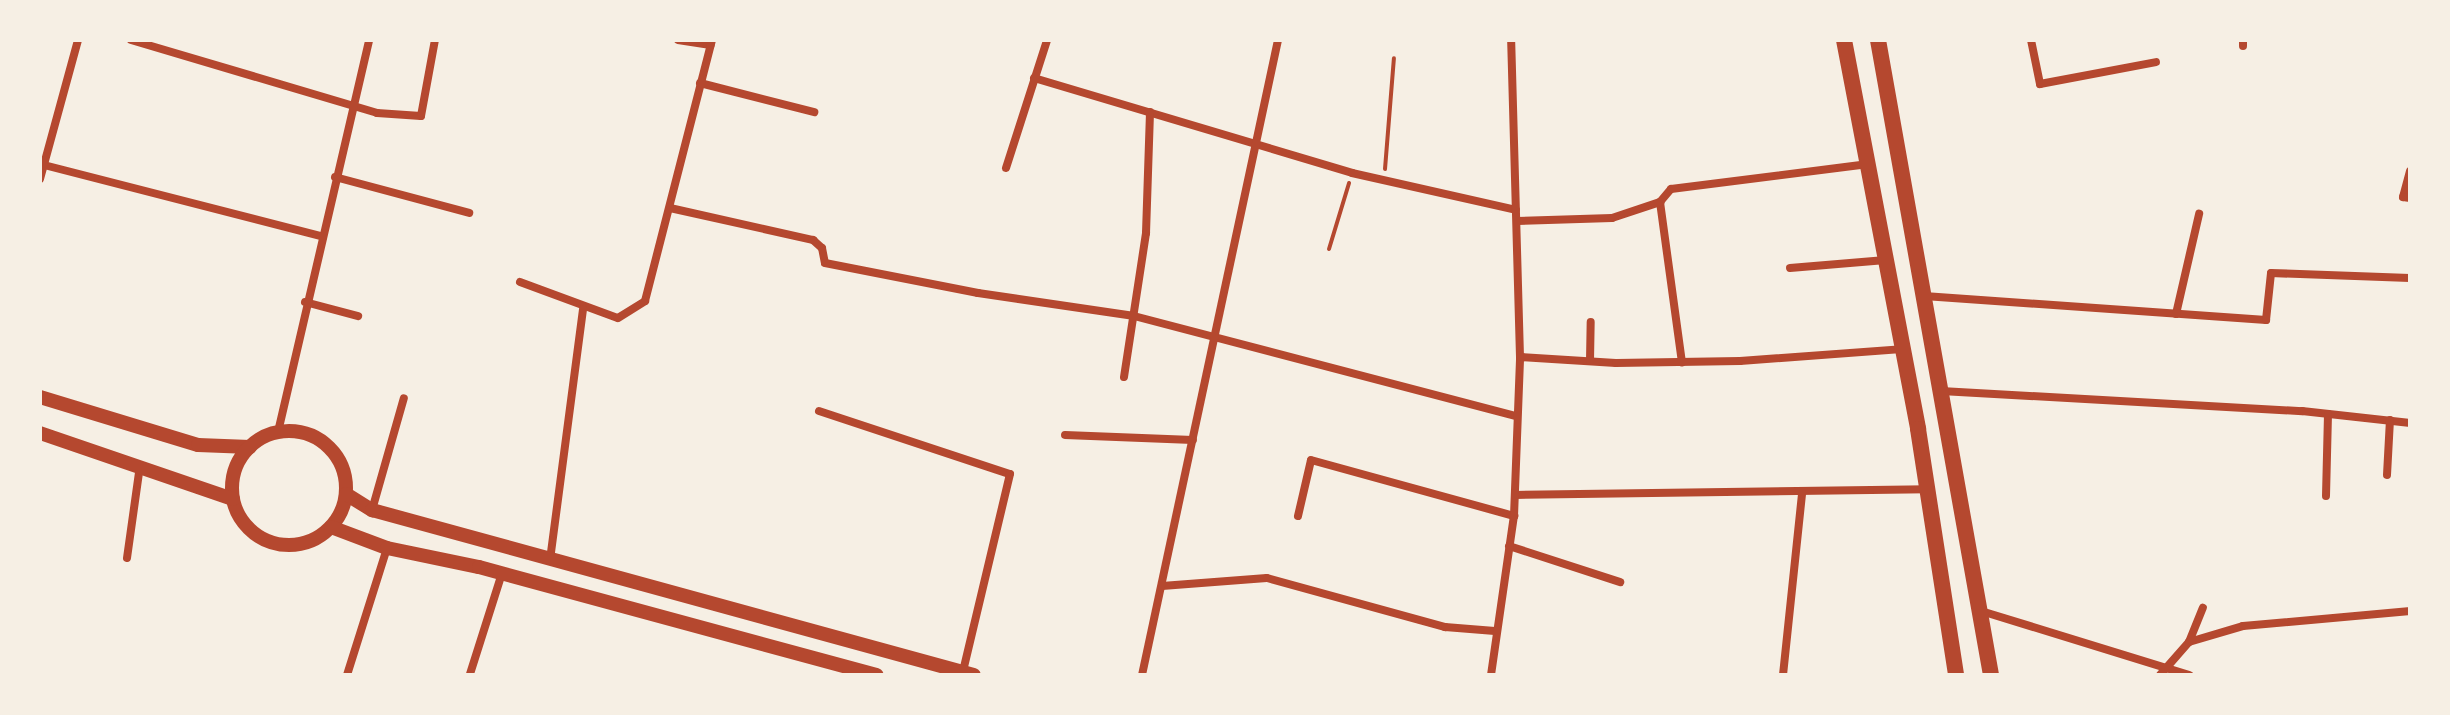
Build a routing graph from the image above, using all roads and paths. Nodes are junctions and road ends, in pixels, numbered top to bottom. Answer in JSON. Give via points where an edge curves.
{"nodes":[{"id":1,"x":78,"y":40,"type":"edge"},
{"id":2,"x":131,"y":40,"type":"edge"},
{"id":3,"x":435,"y":40,"type":"edge"},
{"id":4,"x":678,"y":40,"type":"edge"},
{"id":5,"x":1047,"y":40,"type":"edge"},
{"id":6,"x":1278,"y":40,"type":"edge"},
{"id":7,"x":1511,"y":40,"type":"edge"},
{"id":8,"x":1844,"y":40,"type":"edge"},
{"id":9,"x":1878,"y":40,"type":"edge"},
{"id":10,"x":2031,"y":40,"type":"edge"},
{"id":11,"x":369,"y":41,"type":"edge"},
{"id":12,"x":712,"y":42,"type":"edge"},
{"id":13,"x":150,"y":43,"type":"edge"},
{"id":14,"x":1394,"y":58,"type":"dead end"},
{"id":15,"x":2156,"y":62,"type":"dead end"},
{"id":16,"x":1034,"y":78,"type":"junction"},
{"id":17,"x":700,"y":83,"type":"junction"},
{"id":18,"x":352,"y":105,"type":"junction"},
{"id":19,"x":814,"y":112,"type":"dead end"},
{"id":20,"x":1150,"y":112,"type":"junction"},
{"id":21,"x":1256,"y":143,"type":"junction"},
{"id":22,"x":1868,"y":164,"type":"junction"},
{"id":23,"x":44,"y":165,"type":"junction"},
{"id":24,"x":1006,"y":168,"type":"dead end"},
{"id":25,"x":2410,"y":171,"type":"edge"},
{"id":26,"x":1352,"y":173,"type":"junction"},
{"id":27,"x":335,"y":177,"type":"junction"},
{"id":28,"x":40,"y":179,"type":"edge"},
{"id":29,"x":1384,"y":180,"type":"junction"},
{"id":30,"x":2407,"y":198,"type":"edge"},
{"id":31,"x":1660,"y":202,"type":"junction"},
{"id":32,"x":670,"y":208,"type":"junction"},
{"id":33,"x":1516,"y":210,"type":"junction"},
{"id":34,"x":469,"y":213,"type":"dead end"},
{"id":35,"x":2199,"y":214,"type":"dead end"},
{"id":36,"x":1517,"y":221,"type":"junction"},
{"id":37,"x":321,"y":236,"type":"junction"},
{"id":38,"x":1329,"y":249,"type":"dead end"},
{"id":39,"x":1886,"y":260,"type":"junction"},
{"id":40,"x":1790,"y":268,"type":"dead end"},
{"id":41,"x":2410,"y":278,"type":"edge"},
{"id":42,"x":520,"y":282,"type":"dead end"},
{"id":43,"x":1924,"y":296,"type":"junction"},
{"id":44,"x":305,"y":302,"type":"junction"},
{"id":45,"x":583,"y":309,"type":"junction"},
{"id":46,"x":2176,"y":314,"type":"junction"},
{"id":47,"x":358,"y":316,"type":"dead end"},
{"id":48,"x":1134,"y":316,"type":"junction"},
{"id":49,"x":1591,"y":322,"type":"dead end"},
{"id":50,"x":1215,"y":337,"type":"junction"},
{"id":51,"x":1902,"y":349,"type":"junction"},
{"id":52,"x":1520,"y":357,"type":"junction"},
{"id":53,"x":1590,"y":361,"type":"junction"},
{"id":54,"x":1682,"y":362,"type":"junction"},
{"id":55,"x":1124,"y":377,"type":"dead end"},
{"id":56,"x":1941,"y":391,"type":"junction"},
{"id":57,"x":40,"y":397,"type":"edge"},
{"id":58,"x":404,"y":398,"type":"dead end"},
{"id":59,"x":819,"y":411,"type":"dead end"},
{"id":60,"x":2328,"y":414,"type":"junction"},
{"id":61,"x":1516,"y":416,"type":"junction"},
{"id":62,"x":2390,"y":420,"type":"junction"},
{"id":63,"x":2410,"y":423,"type":"edge"},
{"id":64,"x":278,"y":432,"type":"junction"},
{"id":65,"x":40,"y":433,"type":"edge"},
{"id":66,"x":1065,"y":435,"type":"dead end"},
{"id":67,"x":1193,"y":440,"type":"junction"},
{"id":68,"x":250,"y":447,"type":"junction"},
{"id":69,"x":140,"y":464,"type":"junction"},
{"id":70,"x":2387,"y":475,"type":"dead end"},
{"id":71,"x":1927,"y":489,"type":"junction"},
{"id":72,"x":1802,"y":493,"type":"junction"},
{"id":73,"x":346,"y":494,"type":"junction"},
{"id":74,"x":1515,"y":495,"type":"junction"},
{"id":75,"x":2326,"y":496,"type":"dead end"},
{"id":76,"x":233,"y":499,"type":"junction"},
{"id":77,"x":372,"y":510,"type":"junction"},
{"id":78,"x":1298,"y":516,"type":"dead end"},
{"id":79,"x":1514,"y":516,"type":"junction"},
{"id":80,"x":331,"y":527,"type":"junction"},
{"id":81,"x":1509,"y":546,"type":"junction"},
{"id":82,"x":387,"y":548,"type":"junction"},
{"id":83,"x":127,"y":558,"type":"dead end"},
{"id":84,"x":550,"y":560,"type":"junction"},
{"id":85,"x":502,"y":573,"type":"junction"},
{"id":86,"x":1620,"y":582,"type":"dead end"},
{"id":87,"x":1162,"y":586,"type":"junction"},
{"id":88,"x":2203,"y":608,"type":"dead end"},
{"id":89,"x":1980,"y":611,"type":"junction"},
{"id":90,"x":2410,"y":611,"type":"edge"},
{"id":91,"x":1495,"y":631,"type":"junction"},
{"id":92,"x":2189,"y":642,"type":"junction"},
{"id":93,"x":2167,"y":667,"type":"junction"},
{"id":94,"x":470,"y":674,"type":"edge"},
{"id":95,"x":968,"y":674,"type":"edge"},
{"id":96,"x":347,"y":675,"type":"edge"},
{"id":97,"x":877,"y":675,"type":"edge"},
{"id":98,"x":1142,"y":675,"type":"edge"},
{"id":99,"x":1491,"y":675,"type":"edge"},
{"id":100,"x":1783,"y":675,"type":"edge"},
{"id":101,"x":1956,"y":675,"type":"edge"},
{"id":102,"x":1991,"y":675,"type":"edge"},
{"id":103,"x":2160,"y":675,"type":"edge"},
{"id":104,"x":2189,"y":675,"type":"edge"}],
"edges":[{"from":1,"to":23,"type":"street"},
{"from":2,"to":13,"type":"street"},
{"from":3,"to":18,"type":"street","via":[[421,116]]},
{"from":4,"to":12,"type":"street"},
{"from":5,"to":16,"type":"street"},
{"from":6,"to":21,"type":"street"},
{"from":7,"to":33,"type":"street"},
{"from":8,"to":22,"type":"main road"},
{"from":9,"to":43,"type":"main road"},
{"from":10,"to":15,"type":"street","via":[[2040,84]]},
{"from":11,"to":18,"type":"street"},
{"from":12,"to":17,"type":"street"},
{"from":13,"to":18,"type":"street"},
{"from":14,"to":29,"type":"path"},
{"from":16,"to":20,"type":"street"},
{"from":16,"to":24,"type":"street"},
{"from":17,"to":19,"type":"street"},
{"from":17,"to":32,"type":"street"},
{"from":18,"to":27,"type":"street"},
{"from":20,"to":21,"type":"street"},
{"from":20,"to":48,"type":"street","via":[[1146,233]]},
{"from":21,"to":26,"type":"street"},
{"from":21,"to":50,"type":"street"},
{"from":22,"to":31,"type":"street","via":[[1671,189]]},
{"from":22,"to":39,"type":"main road"},
{"from":23,"to":28,"type":"street"},
{"from":23,"to":37,"type":"street"},
{"from":25,"to":30,"type":"street"},
{"from":26,"to":29,"type":"street"},
{"from":26,"to":38,"type":"path"},
{"from":27,"to":34,"type":"street"},
{"from":27,"to":37,"type":"street"},
{"from":29,"to":33,"type":"street"},
{"from":31,"to":36,"type":"street","via":[[1612,218]]},
{"from":31,"to":54,"type":"street"},
{"from":32,"to":45,"type":"street","via":[[645,301],[618,318]]},
{"from":32,"to":48,"type":"street","via":[[813,240],[822,248],[825,263]]},
{"from":33,"to":36,"type":"street"},
{"from":35,"to":46,"type":"street"},
{"from":36,"to":52,"type":"street"},
{"from":37,"to":44,"type":"street"},
{"from":39,"to":40,"type":"street"},
{"from":39,"to":51,"type":"main road"},
{"from":41,"to":46,"type":"street","via":[[2271,273],[2266,320]]},
{"from":42,"to":45,"type":"street"},
{"from":43,"to":46,"type":"street"},
{"from":43,"to":56,"type":"main road"},
{"from":44,"to":47,"type":"street"},
{"from":44,"to":64,"type":"street"},
{"from":45,"to":84,"type":"street"},
{"from":48,"to":50,"type":"street"},
{"from":48,"to":55,"type":"street"},
{"from":49,"to":53,"type":"street"},
{"from":50,"to":61,"type":"street"},
{"from":50,"to":67,"type":"street"},
{"from":51,"to":54,"type":"street"},
{"from":51,"to":71,"type":"main road"},
{"from":52,"to":53,"type":"street"},
{"from":52,"to":61,"type":"street"},
{"from":53,"to":54,"type":"street"},
{"from":56,"to":60,"type":"street"},
{"from":56,"to":89,"type":"main road"},
{"from":57,"to":68,"type":"main road","via":[[198,445]]},
{"from":58,"to":77,"type":"street"},
{"from":59,"to":95,"type":"street","via":[[1010,474]]},
{"from":60,"to":62,"type":"street"},
{"from":60,"to":75,"type":"street"},
{"from":61,"to":74,"type":"street"},
{"from":62,"to":63,"type":"street"},
{"from":62,"to":70,"type":"street"},
{"from":64,"to":68,"type":"main road"},
{"from":64,"to":73,"type":"main road","via":[[305,433],[323,441],[337,456]]},
{"from":65,"to":69,"type":"main road"},
{"from":66,"to":67,"type":"street"},
{"from":67,"to":87,"type":"street"},
{"from":68,"to":76,"type":"main road","via":[[238,462]]},
{"from":69,"to":76,"type":"main road"},
{"from":69,"to":83,"type":"street"},
{"from":71,"to":72,"type":"street"},
{"from":71,"to":101,"type":"main road"},
{"from":72,"to":74,"type":"street"},
{"from":72,"to":100,"type":"street"},
{"from":73,"to":77,"type":"main road"},
{"from":73,"to":80,"type":"main road"},
{"from":74,"to":79,"type":"street"},
{"from":76,"to":80,"type":"main road","via":[[251,530],[274,542],[300,544]]},
{"from":77,"to":84,"type":"main road"},
{"from":78,"to":79,"type":"street","via":[[1311,460]]},
{"from":79,"to":81,"type":"street"},
{"from":80,"to":82,"type":"main road"},
{"from":81,"to":86,"type":"street"},
{"from":81,"to":91,"type":"street"},
{"from":82,"to":85,"type":"main road"},
{"from":82,"to":96,"type":"street"},
{"from":84,"to":95,"type":"main road"},
{"from":85,"to":94,"type":"street"},
{"from":85,"to":97,"type":"main road"},
{"from":87,"to":91,"type":"street","via":[[1267,578],[1445,627]]},
{"from":87,"to":98,"type":"street"},
{"from":88,"to":92,"type":"street"},
{"from":89,"to":93,"type":"street"},
{"from":89,"to":102,"type":"main road"},
{"from":90,"to":92,"type":"street","via":[[2243,626]]},
{"from":91,"to":99,"type":"street"},
{"from":92,"to":93,"type":"street"},
{"from":93,"to":103,"type":"street"},
{"from":93,"to":104,"type":"street"}]}
